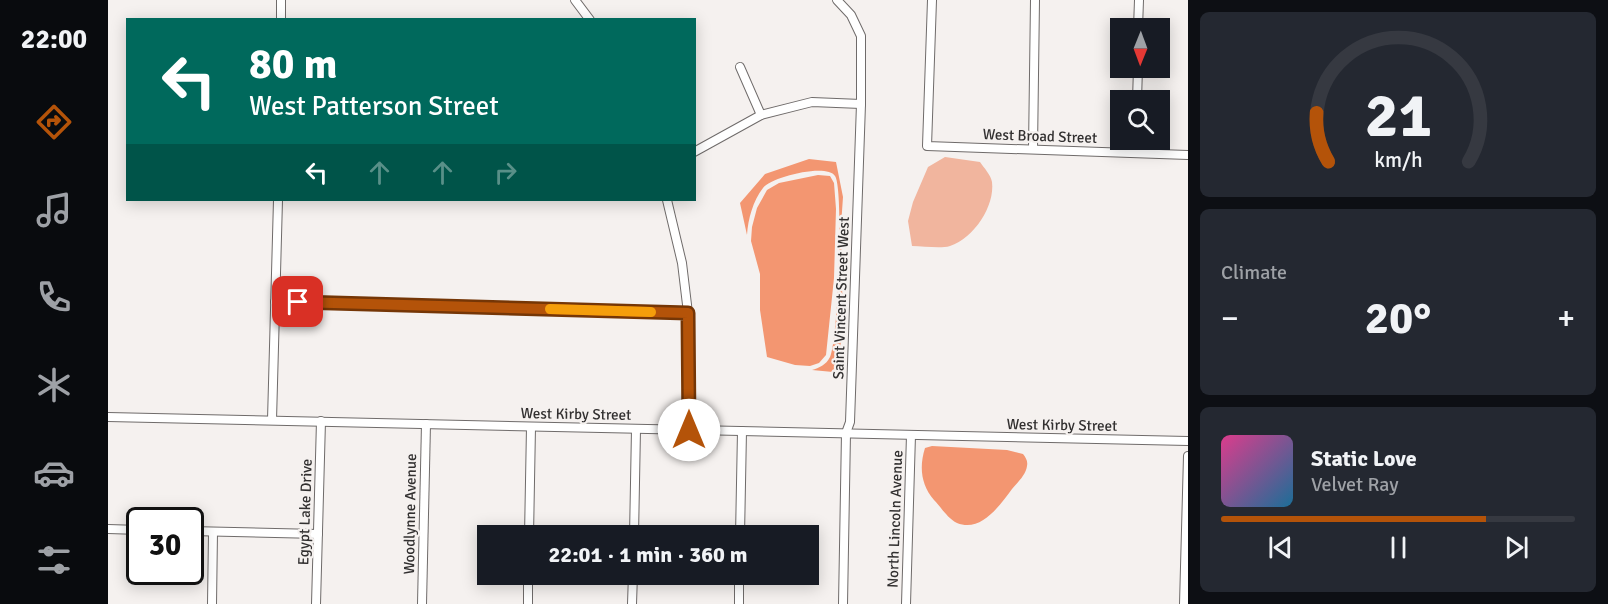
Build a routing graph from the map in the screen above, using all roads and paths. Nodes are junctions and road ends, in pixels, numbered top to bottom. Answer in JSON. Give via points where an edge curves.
{"nodes":[{"id":1,"x":281,"y":0,"type":"edge"},
{"id":2,"x":575,"y":0,"type":"edge"},
{"id":3,"x":837,"y":0,"type":"edge"},
{"id":4,"x":932,"y":0,"type":"edge"},
{"id":5,"x":1035,"y":0,"type":"edge"},
{"id":6,"x":1139,"y":0,"type":"edge"},
{"id":7,"x":281,"y":18,"type":"edge"},
{"id":8,"x":588,"y":18,"type":"edge"},
{"id":9,"x":1138,"y":18,"type":"edge"},
{"id":10,"x":740,"y":67,"type":"dead end"},
{"id":11,"x":861,"y":104,"type":"junction"},
{"id":12,"x":761,"y":115,"type":"junction"},
{"id":13,"x":1033,"y":149,"type":"junction"},
{"id":14,"x":696,"y":151,"type":"edge"},
{"id":15,"x":1136,"y":153,"type":"joint"},
{"id":16,"x":1188,"y":155,"type":"edge"},
{"id":17,"x":278,"y":201,"type":"edge"},
{"id":18,"x":667,"y":201,"type":"edge"},
{"id":19,"x":275,"y":302,"type":"junction"},
{"id":20,"x":688,"y":313,"type":"junction"},
{"id":21,"x":108,"y":417,"type":"edge"},
{"id":22,"x":272,"y":420,"type":"junction"},
{"id":23,"x":321,"y":421,"type":"junction"},
{"id":24,"x":426,"y":424,"type":"junction"},
{"id":25,"x":531,"y":427,"type":"junction"},
{"id":26,"x":636,"y":429,"type":"junction"},
{"id":27,"x":689,"y":430,"type":"junction"},
{"id":28,"x":742,"y":431,"type":"junction"},
{"id":29,"x":846,"y":433,"type":"junction"},
{"id":30,"x":911,"y":435,"type":"junction"},
{"id":31,"x":1188,"y":441,"type":"edge"},
{"id":32,"x":1188,"y":456,"type":"edge"},
{"id":33,"x":529,"y":525,"type":"edge"},
{"id":34,"x":634,"y":525,"type":"edge"},
{"id":35,"x":740,"y":525,"type":"edge"},
{"id":36,"x":108,"y":529,"type":"edge"},
{"id":37,"x":126,"y":530,"type":"edge"},
{"id":38,"x":204,"y":532,"type":"edge"},
{"id":39,"x":213,"y":532,"type":"junction"},
{"id":40,"x":318,"y":534,"type":"junction"},
{"id":41,"x":108,"y":537,"type":"edge"},
{"id":42,"x":528,"y":585,"type":"edge"},
{"id":43,"x":633,"y":585,"type":"edge"},
{"id":44,"x":739,"y":585,"type":"edge"},
{"id":45,"x":212,"y":604,"type":"edge"},
{"id":46,"x":316,"y":604,"type":"edge"},
{"id":47,"x":422,"y":604,"type":"edge"},
{"id":48,"x":528,"y":604,"type":"edge"},
{"id":49,"x":632,"y":604,"type":"edge"},
{"id":50,"x":739,"y":604,"type":"edge"},
{"id":51,"x":843,"y":604,"type":"edge"},
{"id":52,"x":906,"y":604,"type":"edge"},
{"id":53,"x":1184,"y":604,"type":"edge"}],
"edges":[{"from":1,"to":7,"type":"street"},
{"from":2,"to":8,"type":"street"},
{"from":3,"to":11,"type":"street","name":"Saint Vincent Street West","via":[[851,15],[861,36]]},
{"from":4,"to":13,"type":"street","name":"West Broad Street","via":[[927,146]]},
{"from":5,"to":13,"type":"street"},
{"from":6,"to":9,"type":"street"},
{"from":10,"to":12,"type":"street"},
{"from":11,"to":12,"type":"street","via":[[812,102]]},
{"from":11,"to":29,"type":"street","name":"Saint Vincent Street West","via":[[850,422]]},
{"from":12,"to":14,"type":"street"},
{"from":13,"to":15,"type":"street","name":"West Broad Street"},
{"from":15,"to":16,"type":"street","name":"West Broad Street"},
{"from":17,"to":19,"type":"street"},
{"from":18,"to":20,"type":"street","via":[[682,263]]},
{"from":19,"to":20,"type":"street"},
{"from":19,"to":22,"type":"street"},
{"from":20,"to":27,"type":"street"},
{"from":21,"to":22,"type":"street","name":"West Kirby Street"},
{"from":22,"to":23,"type":"street","name":"West Kirby Street"},
{"from":23,"to":24,"type":"street","name":"West Kirby Street"},
{"from":23,"to":40,"type":"street","name":"Egypt Lake Drive"},
{"from":24,"to":25,"type":"street","name":"West Kirby Street"},
{"from":24,"to":47,"type":"street","name":"Woodlynne Avenue"},
{"from":25,"to":26,"type":"street","name":"West Kirby Street"},
{"from":25,"to":33,"type":"street"},
{"from":26,"to":27,"type":"street","name":"West Kirby Street"},
{"from":26,"to":34,"type":"street"},
{"from":27,"to":28,"type":"street","name":"West Kirby Street"},
{"from":28,"to":29,"type":"street","name":"West Kirby Street"},
{"from":28,"to":35,"type":"street"},
{"from":29,"to":30,"type":"street","name":"West Kirby Street"},
{"from":29,"to":51,"type":"street","name":"Saint Vincent Street West"},
{"from":30,"to":31,"type":"street","name":"West Kirby Street"},
{"from":30,"to":52,"type":"street","name":"North Lincoln Avenue"},
{"from":32,"to":53,"type":"street"},
{"from":36,"to":37,"type":"street"},
{"from":36,"to":41,"type":"street"},
{"from":38,"to":39,"type":"street"},
{"from":39,"to":40,"type":"street"},
{"from":39,"to":45,"type":"street"},
{"from":40,"to":46,"type":"street","name":"Egypt Lake Drive"},
{"from":42,"to":48,"type":"street"},
{"from":43,"to":49,"type":"street"},
{"from":44,"to":50,"type":"street"}]}
